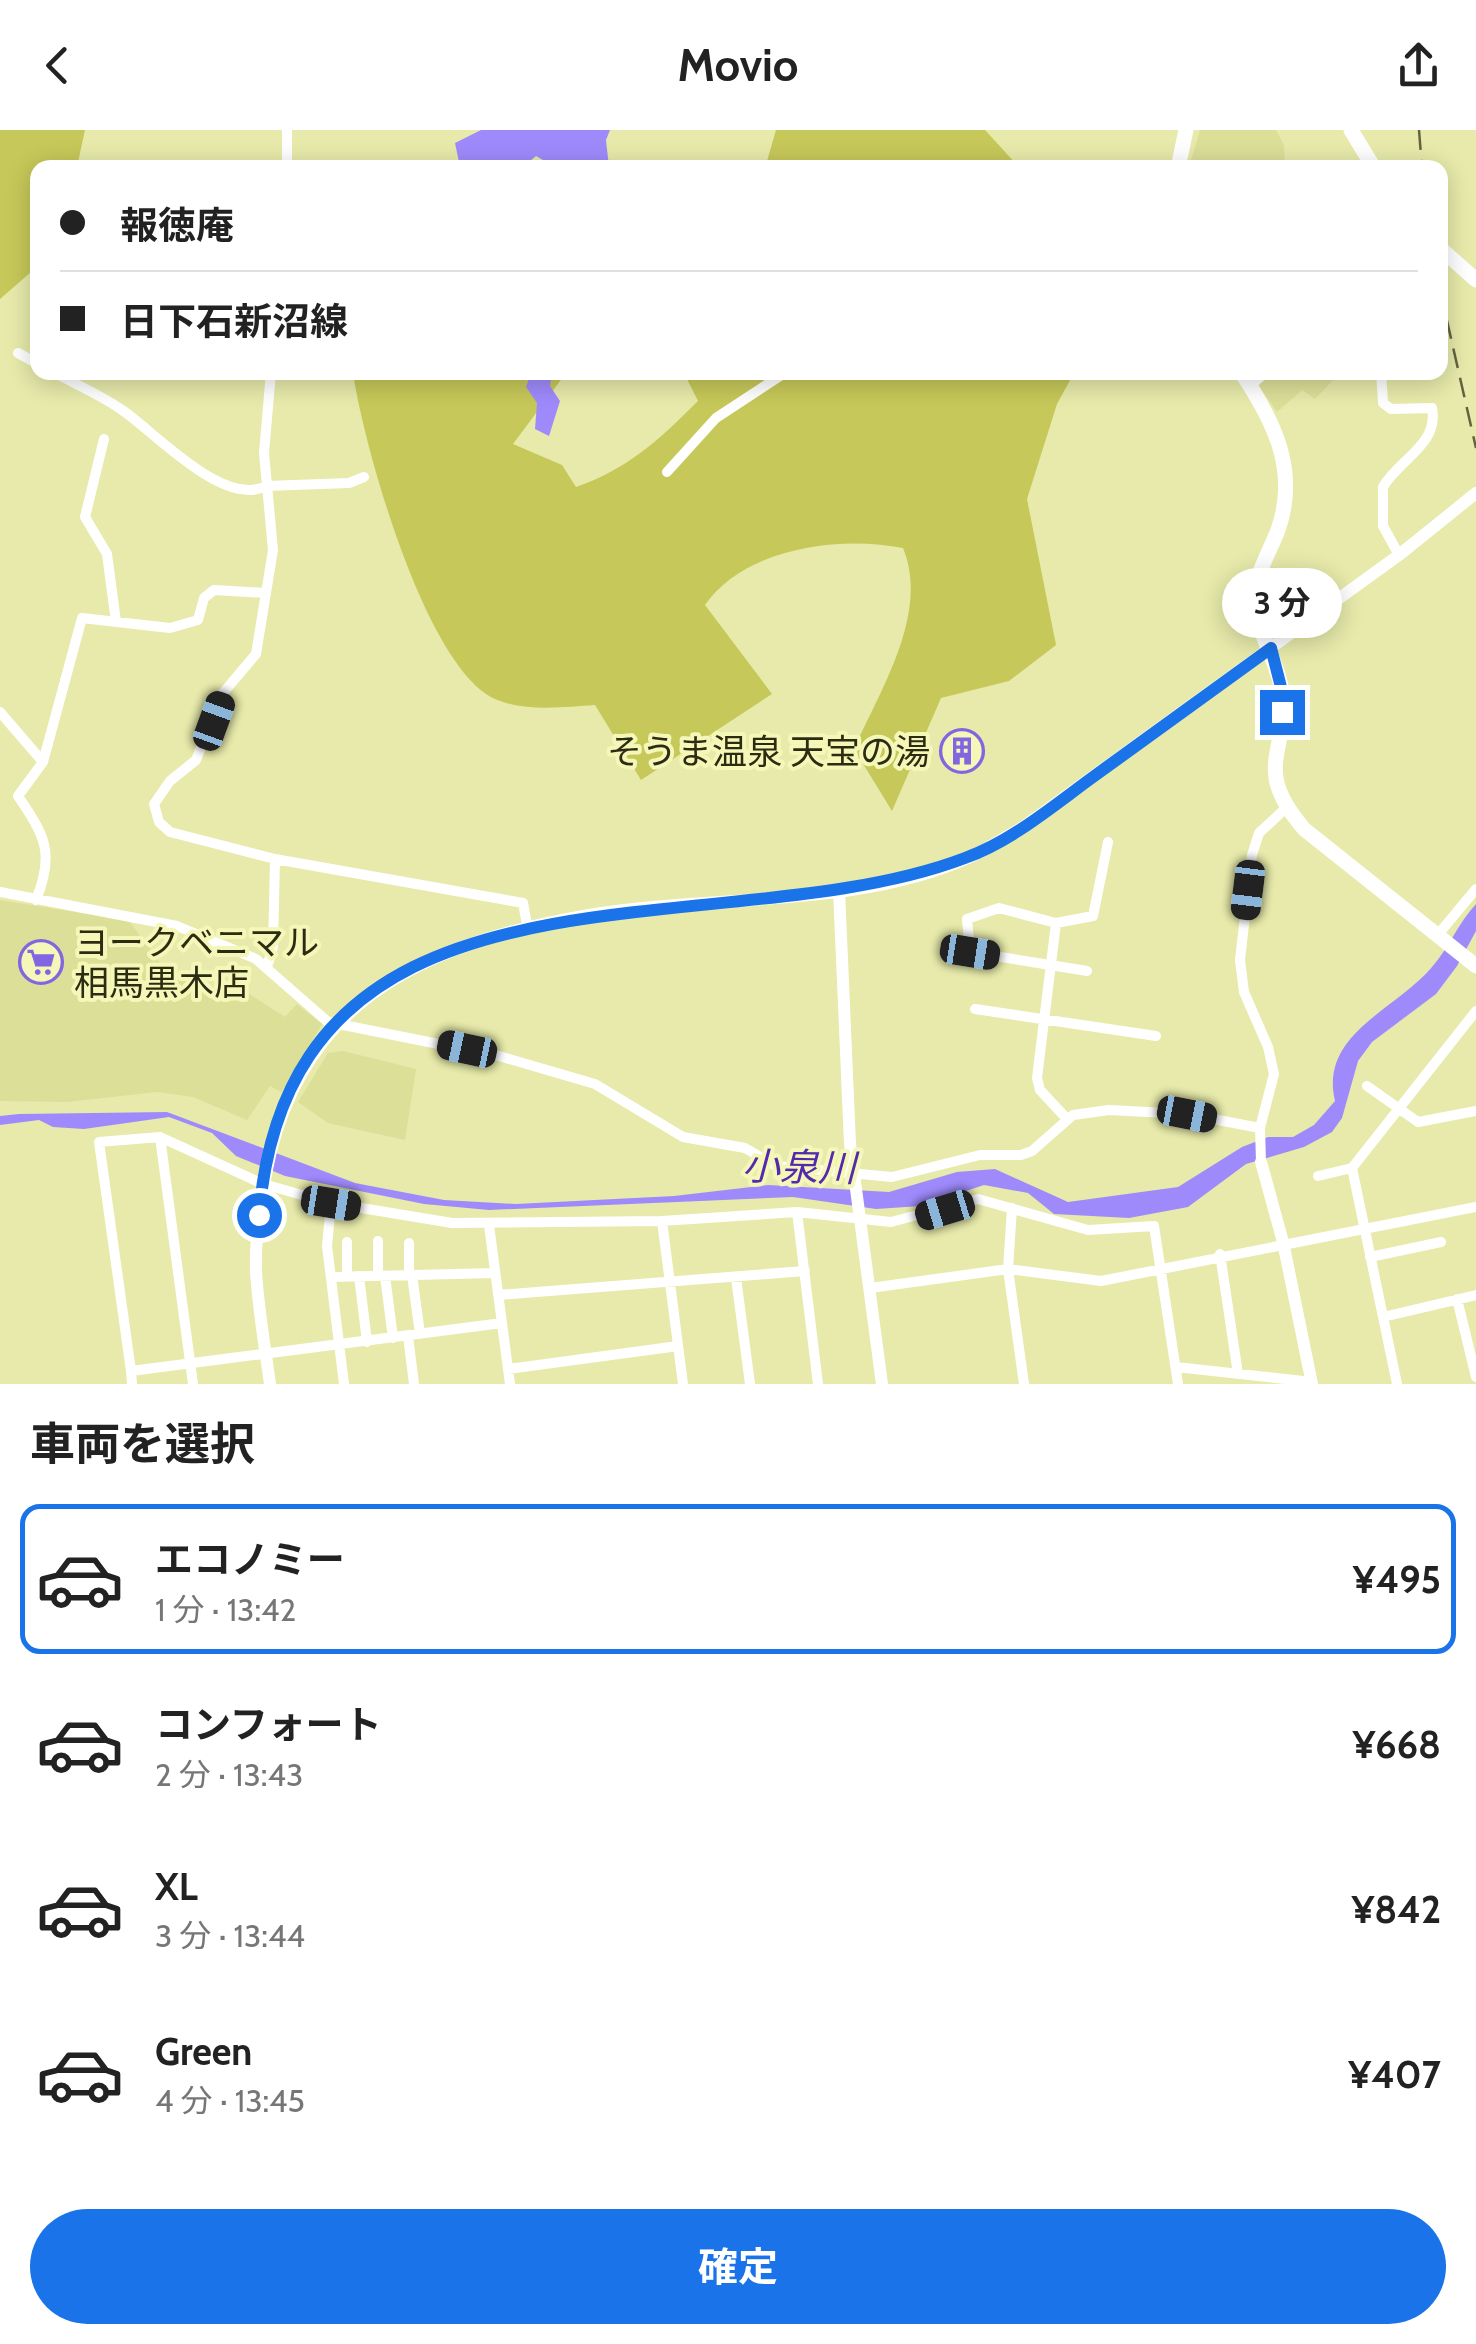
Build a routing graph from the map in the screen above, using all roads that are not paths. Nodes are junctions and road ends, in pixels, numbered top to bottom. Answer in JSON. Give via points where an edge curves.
{"nodes":[{"id":1,"x":287,"y":130,"type":"edge"},
{"id":2,"x":1186,"y":130,"type":"edge"},
{"id":3,"x":1351,"y":130,"type":"edge"},
{"id":4,"x":287,"y":160,"type":"edge"},
{"id":5,"x":1180,"y":160,"type":"edge"},
{"id":6,"x":1368,"y":160,"type":"edge"},
{"id":7,"x":1448,"y":255,"type":"edge"},
{"id":8,"x":1476,"y":280,"type":"edge"},
{"id":9,"x":18,"y":353,"type":"dead end"},
{"id":10,"x":30,"y":360,"type":"edge"},
{"id":11,"x":68,"y":380,"type":"edge"},
{"id":12,"x":271,"y":380,"type":"edge"},
{"id":13,"x":774,"y":380,"type":"edge"},
{"id":14,"x":1246,"y":380,"type":"edge"},
{"id":15,"x":1382,"y":380,"type":"edge"},
{"id":16,"x":104,"y":439,"type":"dead end"},
{"id":17,"x":666,"y":472,"type":"dead end"},
{"id":18,"x":364,"y":478,"type":"dead end"},
{"id":19,"x":266,"y":486,"type":"junction"},
{"id":20,"x":1475,"y":494,"type":"edge"},
{"id":21,"x":1400,"y":555,"type":"junction"},
{"id":22,"x":266,"y":593,"type":"junction"},
{"id":23,"x":116,"y":622,"type":"junction"},
{"id":24,"x":1271,"y":648,"type":"junction"},
{"id":25,"x":0,"y":712,"type":"edge"},
{"id":26,"x":43,"y":762,"type":"junction"},
{"id":27,"x":1286,"y":808,"type":"junction"},
{"id":28,"x":1108,"y":842,"type":"dead end"},
{"id":29,"x":275,"y":859,"type":"junction"},
{"id":30,"x":1476,"y":889,"type":"edge"},
{"id":31,"x":839,"y":890,"type":"junction"},
{"id":32,"x":0,"y":892,"type":"edge"},
{"id":33,"x":36,"y":900,"type":"junction"},
{"id":34,"x":1056,"y":924,"type":"junction"},
{"id":35,"x":528,"y":930,"type":"junction"},
{"id":36,"x":1439,"y":939,"type":"junction"},
{"id":37,"x":1474,"y":964,"type":"edge"},
{"id":38,"x":1050,"y":965,"type":"junction"},
{"id":39,"x":266,"y":967,"type":"junction"},
{"id":40,"x":1087,"y":971,"type":"dead end"},
{"id":41,"x":975,"y":1009,"type":"dead end"},
{"id":42,"x":1476,"y":1011,"type":"edge"},
{"id":43,"x":1042,"y":1020,"type":"junction"},
{"id":44,"x":336,"y":1022,"type":"junction"},
{"id":45,"x":1466,"y":1024,"type":"junction"},
{"id":46,"x":1476,"y":1032,"type":"edge"},
{"id":47,"x":1156,"y":1036,"type":"dead end"},
{"id":48,"x":1367,"y":1086,"type":"dead end"},
{"id":49,"x":1476,"y":1111,"type":"edge"},
{"id":50,"x":1398,"y":1112,"type":"junction"},
{"id":51,"x":1067,"y":1119,"type":"junction"},
{"id":52,"x":1260,"y":1130,"type":"junction"},
{"id":53,"x":160,"y":1137,"type":"junction"},
{"id":54,"x":1261,"y":1162,"type":"joint"},
{"id":55,"x":1352,"y":1168,"type":"junction"},
{"id":56,"x":854,"y":1176,"type":"junction"},
{"id":57,"x":1318,"y":1176,"type":"dead end"},
{"id":58,"x":265,"y":1179,"type":"junction"},
{"id":59,"x":331,"y":1203,"type":"junction"},
{"id":60,"x":1476,"y":1206,"type":"edge"},
{"id":61,"x":1012,"y":1208,"type":"junction"},
{"id":62,"x":797,"y":1212,"type":"junction"},
{"id":63,"x":860,"y":1219,"type":"junction"},
{"id":64,"x":662,"y":1221,"type":"junction"},
{"id":65,"x":489,"y":1225,"type":"junction"},
{"id":66,"x":1364,"y":1228,"type":"junction"},
{"id":67,"x":378,"y":1241,"type":"dead end"},
{"id":68,"x":347,"y":1242,"type":"dead end"},
{"id":69,"x":1283,"y":1242,"type":"junction"},
{"id":70,"x":1441,"y":1242,"type":"dead end"},
{"id":71,"x":409,"y":1243,"type":"dead end"},
{"id":72,"x":1220,"y":1254,"type":"junction"},
{"id":73,"x":1370,"y":1257,"type":"junction"},
{"id":74,"x":1160,"y":1266,"type":"junction"},
{"id":75,"x":1008,"y":1269,"type":"junction"},
{"id":76,"x":805,"y":1271,"type":"junction"},
{"id":77,"x":495,"y":1273,"type":"junction"},
{"id":78,"x":411,"y":1275,"type":"junction"},
{"id":79,"x":382,"y":1276,"type":"junction"},
{"id":80,"x":331,"y":1277,"type":"junction"},
{"id":81,"x":353,"y":1277,"type":"junction"},
{"id":82,"x":736,"y":1278,"type":"junction"},
{"id":83,"x":669,"y":1282,"type":"junction"},
{"id":84,"x":870,"y":1288,"type":"junction"},
{"id":85,"x":498,"y":1294,"type":"junction"},
{"id":86,"x":1476,"y":1294,"type":"edge"},
{"id":87,"x":1457,"y":1299,"type":"junction"},
{"id":88,"x":1383,"y":1316,"type":"junction"},
{"id":89,"x":502,"y":1323,"type":"junction"},
{"id":90,"x":414,"y":1335,"type":"junction"},
{"id":91,"x":394,"y":1338,"type":"junction"},
{"id":92,"x":367,"y":1342,"type":"junction"},
{"id":93,"x":339,"y":1346,"type":"junction"},
{"id":94,"x":678,"y":1346,"type":"junction"},
{"id":95,"x":266,"y":1354,"type":"junction"},
{"id":96,"x":190,"y":1363,"type":"junction"},
{"id":97,"x":1176,"y":1366,"type":"junction"},
{"id":98,"x":508,"y":1369,"type":"junction"},
{"id":99,"x":130,"y":1371,"type":"junction"},
{"id":100,"x":1238,"y":1374,"type":"junction"},
{"id":101,"x":1476,"y":1379,"type":"edge"},
{"id":102,"x":1312,"y":1383,"type":"edge"},
{"id":103,"x":132,"y":1384,"type":"edge"},
{"id":104,"x":193,"y":1384,"type":"edge"},
{"id":105,"x":270,"y":1384,"type":"edge"},
{"id":106,"x":344,"y":1384,"type":"edge"},
{"id":107,"x":414,"y":1384,"type":"edge"},
{"id":108,"x":510,"y":1384,"type":"edge"},
{"id":109,"x":682,"y":1384,"type":"edge"},
{"id":110,"x":750,"y":1384,"type":"edge"},
{"id":111,"x":818,"y":1384,"type":"edge"},
{"id":112,"x":882,"y":1384,"type":"edge"},
{"id":113,"x":1024,"y":1384,"type":"edge"},
{"id":114,"x":1178,"y":1384,"type":"edge"},
{"id":115,"x":1397,"y":1384,"type":"edge"},
{"id":116,"x":1466,"y":1384,"type":"edge"}],
"edges":[{"from":1,"to":4,"type":"street"},
{"from":2,"to":5,"type":"main road"},
{"from":3,"to":6,"type":"main road"},
{"from":7,"to":8,"type":"main road"},
{"from":9,"to":10,"type":"street"},
{"from":11,"to":19,"type":"street","via":[[119,408],[224,486]]},
{"from":12,"to":19,"type":"street"},
{"from":13,"to":17,"type":"street","via":[[716,418]]},
{"from":14,"to":24,"type":"main road","via":[[1273,424],[1286,463],[1280,526],[1255,597]]},
{"from":15,"to":21,"type":"street","via":[[1392,410],[1432,408],[1434,420],[1424,443],[1383,488],[1384,526]]},
{"from":16,"to":23,"type":"street","via":[[85,518],[107,554]]},
{"from":18,"to":19,"type":"street"},
{"from":19,"to":22,"type":"street","via":[[273,550]]},
{"from":20,"to":21,"type":"street"},
{"from":21,"to":24,"type":"street"},
{"from":22,"to":23,"type":"street","via":[[214,590],[204,598],[198,620],[187,626]]},
{"from":22,"to":29,"type":"street","via":[[256,654],[224,693],[196,760],[154,804],[170,832]]},
{"from":23,"to":26,"type":"street","via":[[82,618]]},
{"from":24,"to":27,"type":"main road","via":[[1282,691],[1274,770]]},
{"from":24,"to":31,"type":"street","via":[[1024,828],[969,857]]},
{"from":25,"to":26,"type":"street"},
{"from":26,"to":33,"type":"street","via":[[18,796],[46,846],[48,870]]},
{"from":27,"to":36,"type":"main road"},
{"from":27,"to":52,"type":"street","via":[[1259,834],[1252,856],[1240,960],[1244,992],[1274,1074]]},
{"from":28,"to":34,"type":"street","via":[[1093,916]]},
{"from":29,"to":35,"type":"street","via":[[522,903]]},
{"from":29,"to":39,"type":"street","via":[[273,947]]},
{"from":30,"to":36,"type":"street"},
{"from":31,"to":35,"type":"street","via":[[589,915]]},
{"from":31,"to":56,"type":"street"},
{"from":32,"to":33,"type":"street"},
{"from":33,"to":39,"type":"street","via":[[177,926]]},
{"from":34,"to":38,"type":"street"},
{"from":34,"to":38,"type":"street","via":[[999,908],[967,918],[970,952]]},
{"from":35,"to":44,"type":"street","via":[[412,966]]},
{"from":36,"to":37,"type":"main road"},
{"from":38,"to":40,"type":"street"},
{"from":38,"to":43,"type":"street"},
{"from":39,"to":44,"type":"street","via":[[316,1015]]},
{"from":41,"to":43,"type":"street"},
{"from":42,"to":45,"type":"street"},
{"from":43,"to":47,"type":"street"},
{"from":43,"to":51,"type":"street","via":[[1040,1090]]},
{"from":44,"to":56,"type":"street","via":[[576,1078],[683,1136],[745,1148],[776,1166]]},
{"from":44,"to":58,"type":"street","via":[[306,1066]]},
{"from":45,"to":46,"type":"street"},
{"from":45,"to":50,"type":"street"},
{"from":48,"to":50,"type":"street"},
{"from":49,"to":50,"type":"street","via":[[1418,1122]]},
{"from":50,"to":55,"type":"street"},
{"from":51,"to":52,"type":"street","via":[[1128,1110]]},
{"from":51,"to":56,"type":"street","via":[[1021,1155],[980,1155],[880,1179]]},
{"from":52,"to":54,"type":"street"},
{"from":53,"to":58,"type":"street"},
{"from":53,"to":96,"type":"street"},
{"from":53,"to":99,"type":"street","via":[[100,1142]]},
{"from":54,"to":69,"type":"street"},
{"from":55,"to":57,"type":"street"},
{"from":55,"to":66,"type":"street"},
{"from":56,"to":63,"type":"street"},
{"from":58,"to":59,"type":"street"},
{"from":58,"to":95,"type":"street","via":[[256,1273]]},
{"from":59,"to":65,"type":"street"},
{"from":59,"to":80,"type":"street"},
{"from":60,"to":66,"type":"street"},
{"from":61,"to":63,"type":"street","via":[[978,1199],[912,1220]]},
{"from":61,"to":74,"type":"street","via":[[1088,1230],[1154,1226]]},
{"from":61,"to":75,"type":"street"},
{"from":62,"to":63,"type":"street"},
{"from":62,"to":64,"type":"street"},
{"from":62,"to":76,"type":"street"},
{"from":63,"to":84,"type":"street"},
{"from":64,"to":65,"type":"street"},
{"from":64,"to":83,"type":"street"},
{"from":65,"to":77,"type":"street"},
{"from":66,"to":69,"type":"street"},
{"from":66,"to":73,"type":"street"},
{"from":67,"to":79,"type":"street"},
{"from":68,"to":81,"type":"street"},
{"from":69,"to":72,"type":"street"},
{"from":69,"to":102,"type":"street"},
{"from":70,"to":73,"type":"street"},
{"from":71,"to":78,"type":"street"},
{"from":72,"to":74,"type":"street"},
{"from":72,"to":100,"type":"street"},
{"from":73,"to":88,"type":"street"},
{"from":74,"to":75,"type":"street","via":[[1100,1281]]},
{"from":74,"to":97,"type":"street"},
{"from":75,"to":84,"type":"street"},
{"from":75,"to":113,"type":"street"},
{"from":76,"to":82,"type":"street"},
{"from":76,"to":111,"type":"street"},
{"from":77,"to":78,"type":"street"},
{"from":77,"to":85,"type":"street"},
{"from":78,"to":79,"type":"street"},
{"from":78,"to":90,"type":"street"},
{"from":79,"to":81,"type":"street"},
{"from":79,"to":91,"type":"street"},
{"from":80,"to":81,"type":"street"},
{"from":80,"to":93,"type":"street"},
{"from":81,"to":92,"type":"street"},
{"from":82,"to":83,"type":"street"},
{"from":82,"to":110,"type":"street"},
{"from":83,"to":85,"type":"street"},
{"from":83,"to":94,"type":"street"},
{"from":84,"to":112,"type":"street"},
{"from":85,"to":89,"type":"street"},
{"from":86,"to":87,"type":"street"},
{"from":87,"to":88,"type":"street"},
{"from":87,"to":101,"type":"street"},
{"from":88,"to":115,"type":"street"},
{"from":89,"to":90,"type":"street"},
{"from":89,"to":98,"type":"street"},
{"from":90,"to":91,"type":"street"},
{"from":90,"to":107,"type":"street"},
{"from":91,"to":92,"type":"street"},
{"from":92,"to":93,"type":"street"},
{"from":93,"to":95,"type":"street"},
{"from":93,"to":106,"type":"street"},
{"from":94,"to":98,"type":"street"},
{"from":94,"to":109,"type":"street"},
{"from":95,"to":96,"type":"street"},
{"from":95,"to":105,"type":"street"},
{"from":96,"to":99,"type":"street"},
{"from":96,"to":104,"type":"street"},
{"from":97,"to":100,"type":"street"},
{"from":97,"to":114,"type":"street"},
{"from":98,"to":108,"type":"street"},
{"from":99,"to":103,"type":"street"},
{"from":100,"to":102,"type":"street"},
{"from":101,"to":116,"type":"street"}]}
